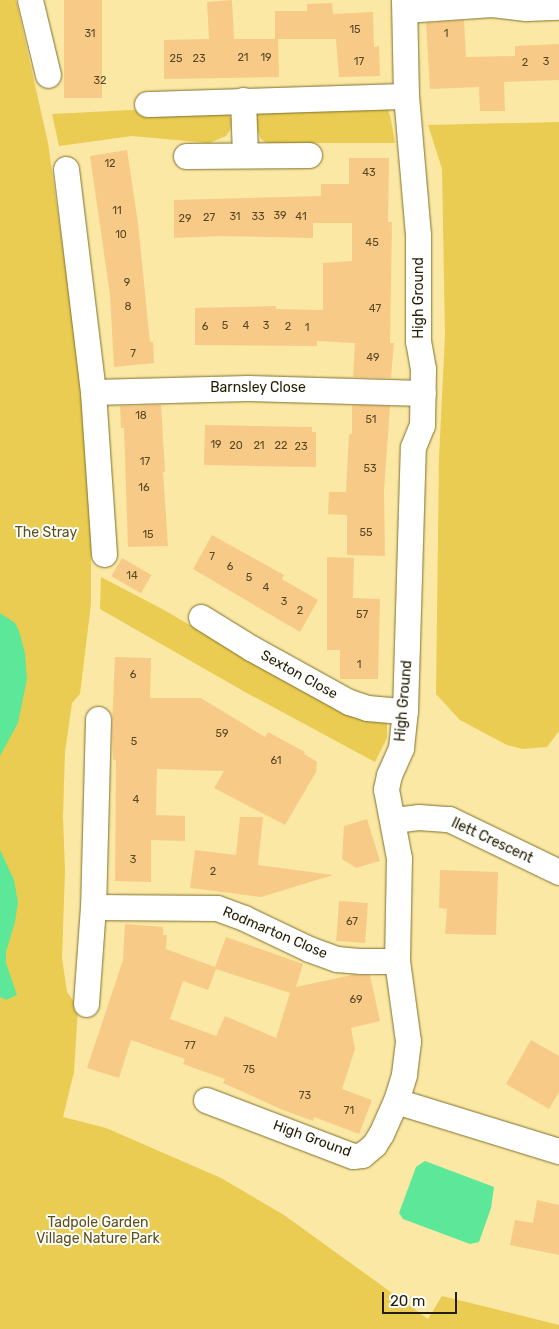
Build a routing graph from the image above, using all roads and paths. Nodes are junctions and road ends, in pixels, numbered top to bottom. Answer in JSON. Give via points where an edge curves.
{"nodes":[{"id":1,"x":30,"y":0,"type":"edge"},
{"id":2,"x":405,"y":5,"type":"edge"},
{"id":3,"x":559,"y":7,"type":"edge"},
{"id":4,"x":48,"y":75,"type":"dead end"},
{"id":5,"x":406,"y":96,"type":"junction"},
{"id":6,"x":243,"y":100,"type":"junction"},
{"id":7,"x":147,"y":104,"type":"dead end"},
{"id":8,"x":245,"y":155,"type":"junction"},
{"id":9,"x":309,"y":155,"type":"dead end"},
{"id":10,"x":186,"y":156,"type":"dead end"},
{"id":11,"x":66,"y":169,"type":"dead end"},
{"id":12,"x":93,"y":392,"type":"junction"},
{"id":13,"x":423,"y":393,"type":"junction"},
{"id":14,"x":104,"y":554,"type":"dead end"},
{"id":15,"x":201,"y":616,"type":"dead end"},
{"id":16,"x":405,"y":711,"type":"junction"},
{"id":17,"x":98,"y":718,"type":"dead end"},
{"id":18,"x":394,"y":820,"type":"junction"},
{"id":19,"x":559,"y":872,"type":"edge"},
{"id":20,"x":93,"y":907,"type":"junction"},
{"id":21,"x":397,"y":961,"type":"junction"},
{"id":22,"x":86,"y":1004,"type":"dead end"},
{"id":23,"x":206,"y":1100,"type":"dead end"},
{"id":24,"x":396,"y":1101,"type":"junction"},
{"id":25,"x":559,"y":1151,"type":"edge"}],
"edges":[{"from":1,"to":4,"type":"street"},
{"from":2,"to":3,"type":"street"},
{"from":2,"to":5,"type":"street","name":"High Ground"},
{"from":5,"to":6,"type":"street"},
{"from":5,"to":13,"type":"street","name":"High Ground","via":[[416,201],[418,342]]},
{"from":6,"to":7,"type":"street"},
{"from":6,"to":8,"type":"street"},
{"from":8,"to":9,"type":"street"},
{"from":8,"to":10,"type":"street"},
{"from":11,"to":12,"type":"street"},
{"from":12,"to":13,"type":"street","name":"Barnsley Close","via":[[248,388]]},
{"from":12,"to":14,"type":"street"},
{"from":13,"to":16,"type":"street","name":"High Ground","via":[[422,425],[413,447]]},
{"from":15,"to":16,"type":"street","name":"Sexton Close","via":[[251,648],[349,702],[367,708]]},
{"from":16,"to":18,"type":"street","name":"High Ground","via":[[401,748],[386,790]]},
{"from":17,"to":20,"type":"street"},
{"from":18,"to":19,"type":"street","name":"Ilett Crescent","via":[[426,816],[449,820]]},
{"from":18,"to":21,"type":"street","name":"High Ground","via":[[400,870]]},
{"from":20,"to":21,"type":"street","name":"Rodmarton Close","via":[[217,908],[337,959]]},
{"from":20,"to":22,"type":"street"},
{"from":21,"to":24,"type":"street","name":"High Ground","via":[[408,1041],[404,1074]]},
{"from":23,"to":24,"type":"street","name":"High Ground","via":[[353,1156],[362,1155],[374,1145]]},
{"from":24,"to":25,"type":"street"}]}
